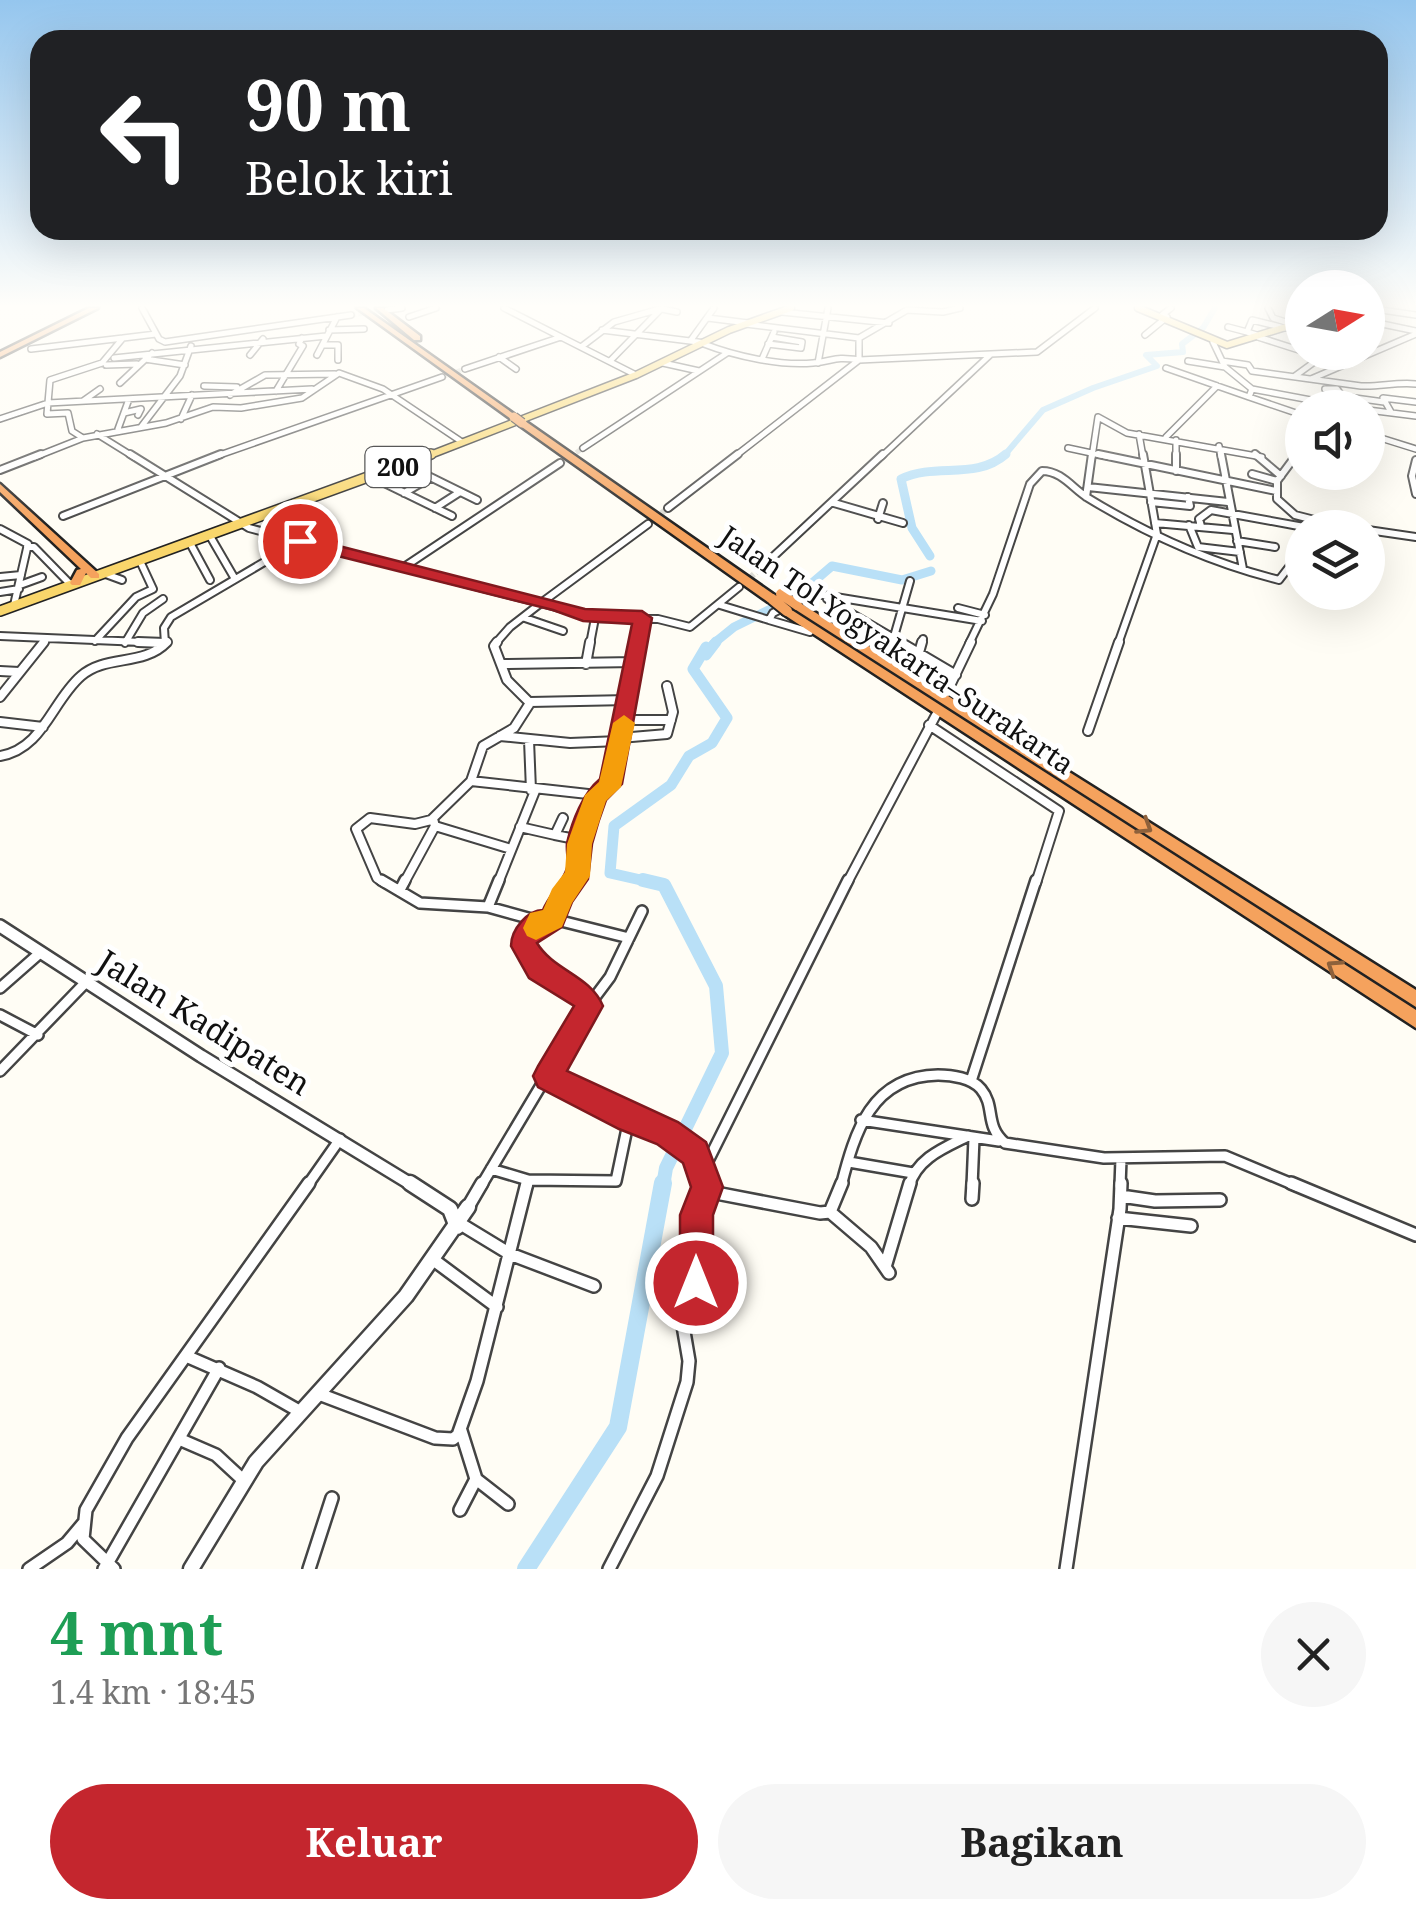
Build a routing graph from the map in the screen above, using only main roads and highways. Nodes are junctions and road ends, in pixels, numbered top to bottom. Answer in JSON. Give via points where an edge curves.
{"nodes":[{"id":1,"x":465,"y":381,"type":"edge"},
{"id":2,"x":472,"y":381,"type":"edge"},
{"id":3,"x":620,"y":381,"type":"edge"},
{"id":4,"x":522,"y":418,"type":"junction"},
{"id":5,"x":0,"y":487,"type":"edge"},
{"id":6,"x":0,"y":496,"type":"edge"},
{"id":7,"x":86,"y":577,"type":"junction"},
{"id":8,"x":777,"y":596,"type":"joint"},
{"id":9,"x":792,"y":608,"type":"junction"},
{"id":10,"x":0,"y":611,"type":"edge"},
{"id":11,"x":1416,"y":999,"type":"edge"},
{"id":12,"x":1416,"y":1023,"type":"edge"}],
"edges":[{"from":1,"to":4,"type":"highway","name":"Jalan Tol Yogyakarta–Surakarta"},
{"from":2,"to":4,"type":"highway","name":"Jalan Tol Yogyakarta–Surakarta"},
{"from":3,"to":7,"type":"main road","number":"200","via":[[372,478]]},
{"from":4,"to":8,"type":"highway","name":"Jalan Tol Yogyakarta–Surakarta"},
{"from":5,"to":7,"type":"highway"},
{"from":6,"to":7,"type":"highway"},
{"from":7,"to":10,"type":"main road","number":"200"},
{"from":8,"to":9,"type":"highway","name":"Jalan Tol Yogyakarta–Surakarta","bridge":true},
{"from":9,"to":11,"type":"highway","name":"Jalan Tol Yogyakarta–Surakarta","one_way":true},
{"from":12,"to":9,"type":"highway","name":"Jalan Tol Yogyakarta–Surakarta","one_way":true}]}
